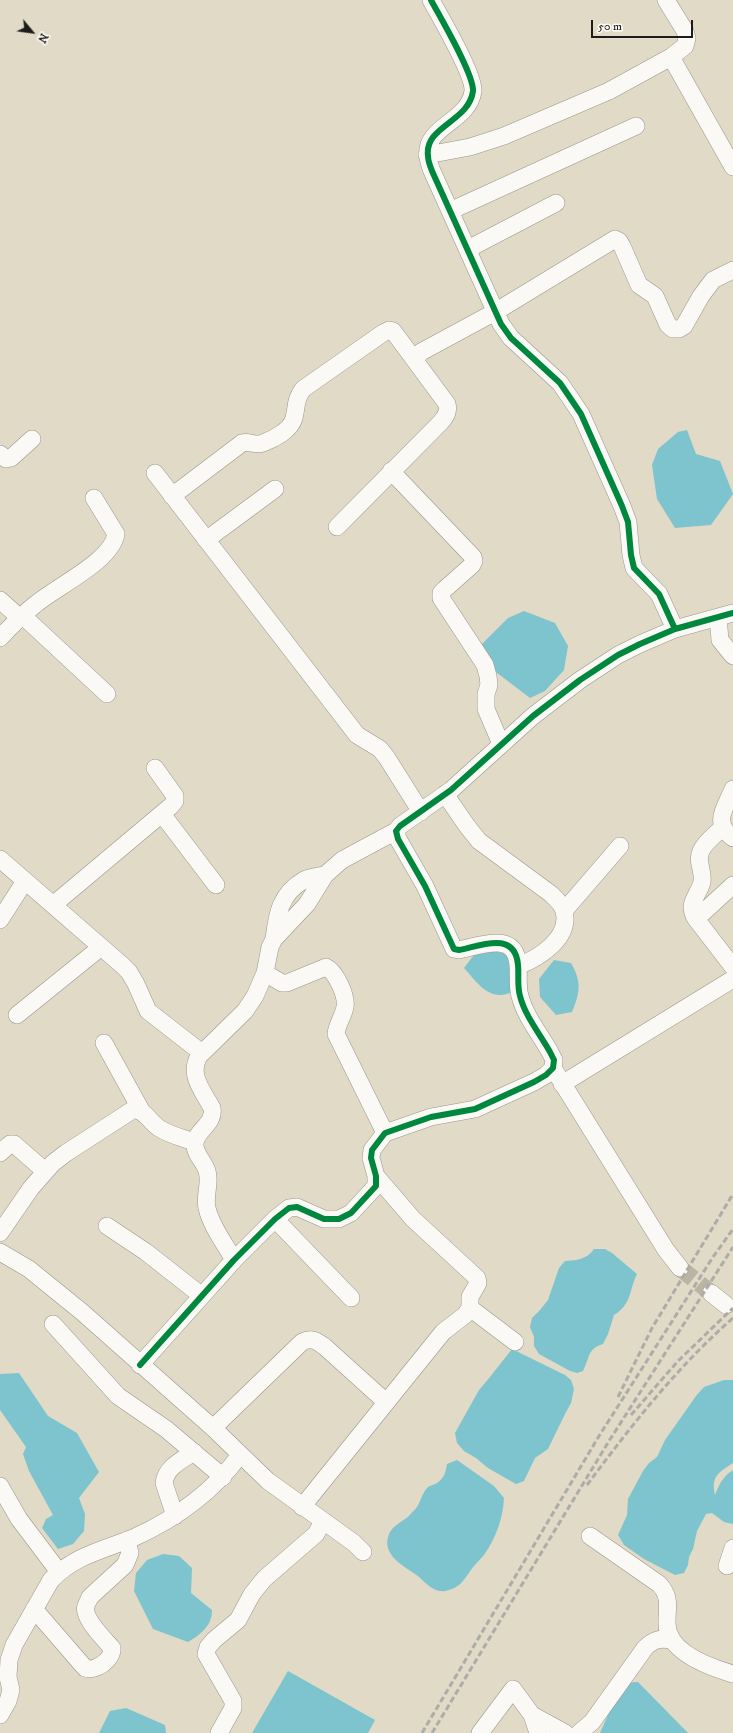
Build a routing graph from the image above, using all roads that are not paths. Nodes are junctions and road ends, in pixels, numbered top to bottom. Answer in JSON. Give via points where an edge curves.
{"nodes":[{"id":1,"x":431,"y":0,"type":"edge"},
{"id":2,"x":666,"y":0,"type":"edge"},
{"id":3,"x":671,"y":58,"type":"junction"},
{"id":4,"x":636,"y":126,"type":"dead end"},
{"id":5,"x":427,"y":155,"type":"junction"},
{"id":6,"x":733,"y":167,"type":"edge"},
{"id":7,"x":556,"y":203,"type":"dead end"},
{"id":8,"x":450,"y":211,"type":"junction"},
{"id":9,"x":468,"y":249,"type":"junction"},
{"id":10,"x":733,"y":270,"type":"edge"},
{"id":11,"x":495,"y":312,"type":"junction"},
{"id":12,"x":416,"y":362,"type":"junction"},
{"id":13,"x":32,"y":440,"type":"dead end"},
{"id":14,"x":0,"y":454,"type":"edge"},
{"id":15,"x":391,"y":471,"type":"junction"},
{"id":16,"x":155,"y":473,"type":"dead end"},
{"id":17,"x":275,"y":489,"type":"dead end"},
{"id":18,"x":172,"y":496,"type":"junction"},
{"id":19,"x":94,"y":498,"type":"dead end"},
{"id":20,"x":337,"y":527,"type":"dead end"},
{"id":21,"x":206,"y":540,"type":"junction"},
{"id":22,"x":0,"y":600,"type":"edge"},
{"id":23,"x":725,"y":615,"type":"edge"},
{"id":24,"x":21,"y":617,"type":"junction"},
{"id":25,"x":675,"y":629,"type":"junction"},
{"id":26,"x":0,"y":638,"type":"edge"},
{"id":27,"x":733,"y":656,"type":"edge"},
{"id":28,"x":107,"y":694,"type":"dead end"},
{"id":29,"x":501,"y":744,"type":"junction"},
{"id":30,"x":155,"y":768,"type":"dead end"},
{"id":31,"x":733,"y":789,"type":"edge"},
{"id":32,"x":446,"y":794,"type":"junction"},
{"id":33,"x":421,"y":812,"type":"junction"},
{"id":34,"x":162,"y":814,"type":"junction"},
{"id":35,"x":396,"y":831,"type":"junction"},
{"id":36,"x":728,"y":833,"type":"edge"},
{"id":37,"x":620,"y":846,"type":"dead end"},
{"id":38,"x":0,"y":859,"type":"edge"},
{"id":39,"x":25,"y":881,"type":"junction"},
{"id":40,"x":733,"y":885,"type":"edge"},
{"id":41,"x":216,"y":886,"type":"dead end"},
{"id":42,"x":53,"y":905,"type":"junction"},
{"id":43,"x":564,"y":911,"type":"junction"},
{"id":44,"x":696,"y":919,"type":"junction"},
{"id":45,"x":0,"y":920,"type":"edge"},
{"id":46,"x":100,"y":948,"type":"junction"},
{"id":47,"x":518,"y":966,"type":"junction"},
{"id":48,"x":733,"y":967,"type":"edge"},
{"id":49,"x":265,"y":973,"type":"junction"},
{"id":50,"x":733,"y":978,"type":"edge"},
{"id":51,"x":16,"y":1015,"type":"dead end"},
{"id":52,"x":104,"y":1043,"type":"dead end"},
{"id":53,"x":202,"y":1053,"type":"junction"},
{"id":54,"x":552,"y":1068,"type":"junction"},
{"id":55,"x":562,"y":1084,"type":"junction"},
{"id":56,"x":141,"y":1110,"type":"junction"},
{"id":57,"x":385,"y":1133,"type":"junction"},
{"id":58,"x":195,"y":1142,"type":"junction"},
{"id":59,"x":0,"y":1153,"type":"edge"},
{"id":60,"x":45,"y":1171,"type":"junction"},
{"id":61,"x":376,"y":1176,"type":"junction"},
{"id":62,"x":275,"y":1219,"type":"junction"},
{"id":63,"x":106,"y":1226,"type":"dead end"},
{"id":64,"x":0,"y":1233,"type":"edge"},
{"id":65,"x":0,"y":1252,"type":"edge"},
{"id":66,"x":234,"y":1260,"type":"junction"},
{"id":67,"x":680,"y":1268,"type":"tunnel mouth"},
{"id":68,"x":712,"y":1293,"type":"tunnel mouth"},
{"id":69,"x":202,"y":1296,"type":"junction"},
{"id":70,"x":351,"y":1298,"type":"dead end"},
{"id":71,"x":726,"y":1304,"type":"dead end"},
{"id":72,"x":470,"y":1308,"type":"junction"},
{"id":73,"x":53,"y":1324,"type":"dead end"},
{"id":74,"x":514,"y":1342,"type":"dead end"},
{"id":75,"x":140,"y":1365,"type":"junction"},
{"id":76,"x":386,"y":1402,"type":"junction"},
{"id":77,"x":213,"y":1428,"type":"junction"},
{"id":78,"x":194,"y":1452,"type":"junction"},
{"id":79,"x":232,"y":1466,"type":"junction"},
{"id":80,"x":0,"y":1486,"type":"edge"},
{"id":81,"x":302,"y":1507,"type":"junction"},
{"id":82,"x":176,"y":1516,"type":"junction"},
{"id":83,"x":320,"y":1527,"type":"junction"},
{"id":84,"x":590,"y":1536,"type":"dead end"},
{"id":85,"x":127,"y":1540,"type":"junction"},
{"id":86,"x":733,"y":1548,"type":"edge"},
{"id":87,"x":363,"y":1552,"type":"dead end"},
{"id":88,"x":727,"y":1566,"type":"dead end"},
{"id":89,"x":59,"y":1572,"type":"junction"},
{"id":90,"x":34,"y":1608,"type":"junction"},
{"id":91,"x":671,"y":1640,"type":"junction"},
{"id":92,"x":733,"y":1674,"type":"edge"},
{"id":93,"x":5,"y":1688,"type":"edge"},
{"id":94,"x":0,"y":1715,"type":"edge"},
{"id":95,"x":532,"y":1715,"type":"junction"},
{"id":96,"x":219,"y":1733,"type":"edge"},
{"id":97,"x":480,"y":1733,"type":"edge"},
{"id":98,"x":538,"y":1733,"type":"edge"},
{"id":99,"x":565,"y":1733,"type":"edge"},
{"id":100,"x":579,"y":1733,"type":"edge"}],
"edges":[{"from":1,"to":5,"type":"street","via":[[470,76],[473,91],[468,106],[456,119],[437,131],[429,143]]},
{"from":2,"to":3,"type":"street","via":[[687,38],[685,46]]},
{"from":3,"to":5,"type":"street","via":[[609,91],[511,133],[470,147]]},
{"from":3,"to":6,"type":"street"},
{"from":4,"to":8,"type":"street"},
{"from":5,"to":8,"type":"street"},
{"from":7,"to":9,"type":"street"},
{"from":8,"to":9,"type":"street"},
{"from":9,"to":11,"type":"street"},
{"from":10,"to":11,"type":"street","via":[[713,280],[684,326],[673,329],[668,325],[654,296],[639,285],[622,246],[614,239]]},
{"from":11,"to":12,"type":"street","via":[[421,352]]},
{"from":11,"to":25,"type":"street","via":[[511,338],[560,383],[581,414],[628,522],[634,568],[659,594]]},
{"from":12,"to":15,"type":"street","via":[[447,404],[447,414]]},
{"from":12,"to":18,"type":"street","via":[[397,334],[389,330],[383,332],[303,389],[296,400],[294,418],[286,430],[263,443],[242,444]]},
{"from":13,"to":14,"type":"street","via":[[11,458],[6,459]]},
{"from":15,"to":20,"type":"street"},
{"from":15,"to":29,"type":"street","via":[[473,557],[472,566],[445,588],[441,598],[485,665],[489,685],[486,709]]},
{"from":16,"to":18,"type":"street"},
{"from":17,"to":21,"type":"street"},
{"from":18,"to":21,"type":"street"},
{"from":19,"to":24,"type":"street","via":[[116,534],[111,548]]},
{"from":21,"to":33,"type":"street","via":[[357,735],[380,749]]},
{"from":22,"to":24,"type":"street"},
{"from":23,"to":25,"type":"street"},
{"from":23,"to":27,"type":"street","via":[[720,640]]},
{"from":24,"to":26,"type":"street"},
{"from":24,"to":28,"type":"street"},
{"from":25,"to":29,"type":"street","via":[[618,655],[565,691]]},
{"from":29,"to":32,"type":"street"},
{"from":30,"to":34,"type":"street","via":[[175,796],[175,801]]},
{"from":31,"to":36,"type":"street","via":[[722,816]]},
{"from":32,"to":33,"type":"street"},
{"from":32,"to":43,"type":"street","via":[[479,841],[551,894]]},
{"from":33,"to":35,"type":"street"},
{"from":34,"to":41,"type":"street"},
{"from":34,"to":42,"type":"street"},
{"from":35,"to":47,"type":"street","via":[[454,949],[494,942],[503,943],[511,947],[517,956]]},
{"from":35,"to":49,"type":"street","via":[[342,860],[325,875],[307,904],[274,939]]},
{"from":36,"to":44,"type":"street","via":[[705,845],[698,858],[703,874],[692,906],[692,913]]},
{"from":37,"to":43,"type":"street"},
{"from":38,"to":39,"type":"street"},
{"from":39,"to":42,"type":"street"},
{"from":39,"to":45,"type":"street"},
{"from":40,"to":44,"type":"street"},
{"from":42,"to":46,"type":"street"},
{"from":43,"to":47,"type":"street","via":[[564,926],[560,936],[540,957]]},
{"from":44,"to":48,"type":"street"},
{"from":46,"to":51,"type":"street"},
{"from":46,"to":53,"type":"street","via":[[129,972],[148,1011]]},
{"from":47,"to":54,"type":"street","via":[[522,1004],[554,1060]]},
{"from":49,"to":53,"type":"street","via":[[245,1011]]},
{"from":49,"to":57,"type":"street","via":[[282,983],[326,966],[335,973],[345,999],[345,1008],[336,1034]]},
{"from":50,"to":55,"type":"street"},
{"from":52,"to":56,"type":"street"},
{"from":53,"to":58,"type":"street","via":[[195,1062],[195,1076],[213,1114]]},
{"from":54,"to":55,"type":"street"},
{"from":54,"to":57,"type":"street","via":[[534,1082],[486,1105],[431,1117]]},
{"from":55,"to":67,"type":"street","via":[[666,1250]]},
{"from":56,"to":58,"type":"street","via":[[158,1127]]},
{"from":56,"to":60,"type":"street","via":[[134,1109],[126,1114],[66,1153]]},
{"from":57,"to":61,"type":"street","via":[[372,1150],[371,1158]]},
{"from":58,"to":66,"type":"street","via":[[195,1149],[208,1171],[206,1199],[211,1221]]},
{"from":59,"to":60,"type":"street","via":[[10,1144],[14,1144]]},
{"from":60,"to":64,"type":"street"},
{"from":61,"to":62,"type":"street","via":[[376,1186],[371,1192],[351,1212],[339,1219],[324,1219],[297,1207],[289,1208]]},
{"from":61,"to":72,"type":"street","via":[[413,1219],[477,1278],[478,1283],[470,1297]]},
{"from":62,"to":66,"type":"street"},
{"from":62,"to":70,"type":"street"},
{"from":63,"to":69,"type":"street","via":[[146,1252]]},
{"from":65,"to":75,"type":"street","via":[[29,1268]]},
{"from":66,"to":69,"type":"street"},
{"from":68,"to":71,"type":"street"},
{"from":69,"to":75,"type":"street"},
{"from":72,"to":74,"type":"street"},
{"from":72,"to":76,"type":"street","via":[[465,1315],[442,1332]]},
{"from":73,"to":78,"type":"street","via":[[118,1396]]},
{"from":75,"to":77,"type":"street"},
{"from":76,"to":77,"type":"street","via":[[325,1348],[308,1339]]},
{"from":76,"to":81,"type":"street"},
{"from":77,"to":79,"type":"street"},
{"from":78,"to":79,"type":"street"},
{"from":78,"to":82,"type":"street","via":[[170,1468],[165,1478],[164,1483]]},
{"from":79,"to":81,"type":"street","via":[[268,1481]]},
{"from":79,"to":82,"type":"street","via":[[210,1490]]},
{"from":80,"to":89,"type":"street","via":[[19,1520]]},
{"from":81,"to":83,"type":"street"},
{"from":82,"to":85,"type":"street"},
{"from":83,"to":87,"type":"street","via":[[354,1543]]},
{"from":83,"to":96,"type":"street","via":[[264,1579],[252,1594],[238,1620],[208,1647],[206,1654],[233,1701]]},
{"from":84,"to":91,"type":"street","via":[[659,1584],[666,1592],[666,1624]]},
{"from":85,"to":89,"type":"street","via":[[77,1559]]},
{"from":85,"to":90,"type":"street","via":[[130,1553],[125,1564],[90,1597],[86,1604],[88,1618],[112,1648],[107,1661],[92,1669],[85,1668]]},
{"from":86,"to":88,"type":"street"},
{"from":89,"to":90,"type":"street","via":[[51,1580]]},
{"from":90,"to":93,"type":"street","via":[[14,1645]]},
{"from":91,"to":92,"type":"street","via":[[692,1658]]},
{"from":91,"to":100,"type":"street","via":[[661,1638],[652,1641],[645,1648],[592,1722]]},
{"from":93,"to":94,"type":"street","via":[[8,1701]]},
{"from":95,"to":97,"type":"street","via":[[513,1689]]},
{"from":95,"to":98,"type":"street"},
{"from":95,"to":99,"type":"street"}]}
